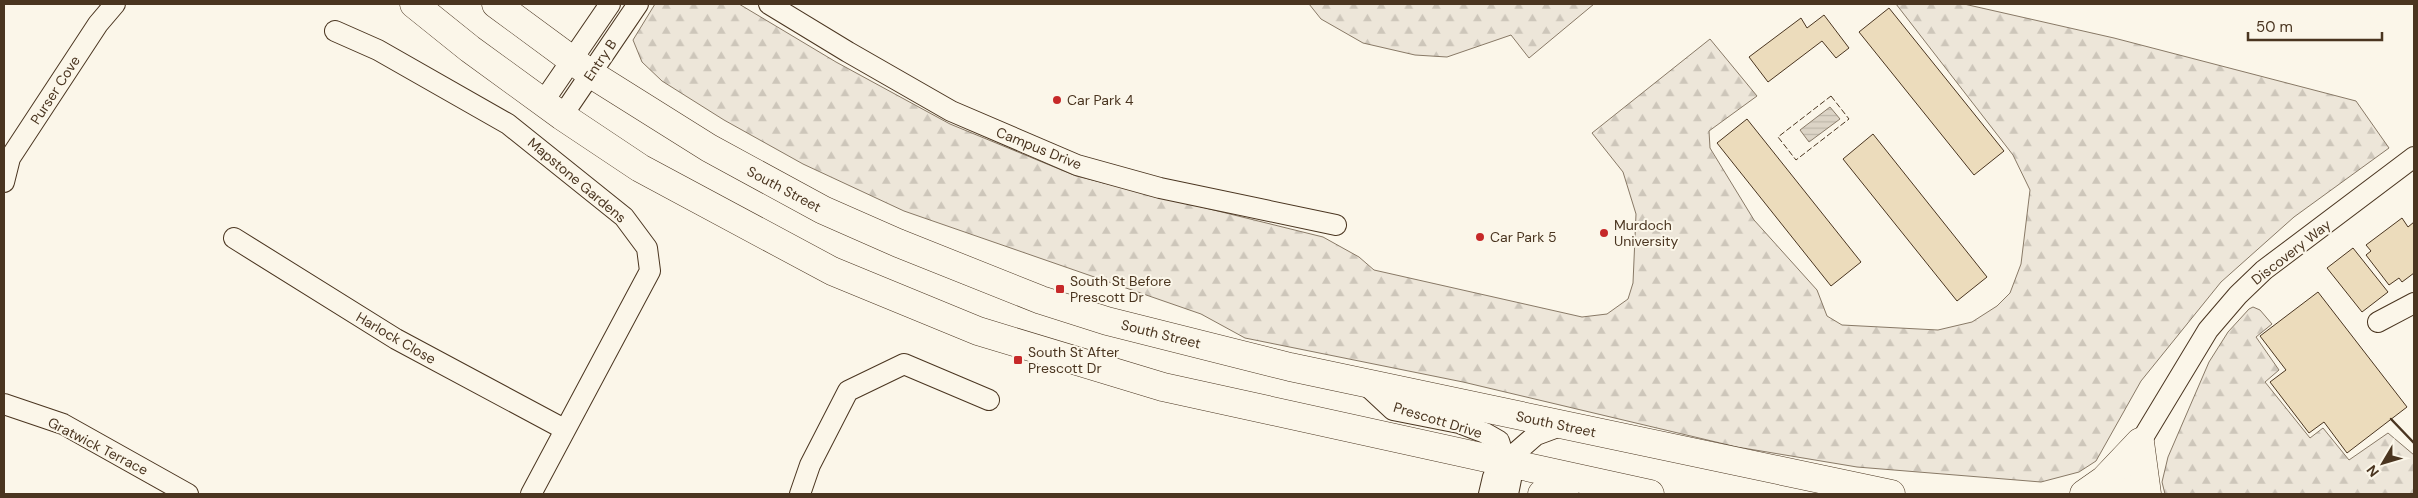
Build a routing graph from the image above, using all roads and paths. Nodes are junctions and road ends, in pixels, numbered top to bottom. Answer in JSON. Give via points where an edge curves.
{"nodes":[{"id":1,"x":115,"y":4,"type":"edge"},
{"id":2,"x":414,"y":4,"type":"edge"},
{"id":3,"x":496,"y":4,"type":"edge"},
{"id":4,"x":610,"y":4,"type":"edge"},
{"id":5,"x":638,"y":4,"type":"edge"},
{"id":6,"x":769,"y":4,"type":"edge"},
{"id":7,"x":335,"y":31,"type":"dead end"},
{"id":8,"x":582,"y":67,"type":"junction"},
{"id":9,"x":552,"y":109,"type":"junction"},
{"id":10,"x":7,"y":157,"type":"edge"},
{"id":11,"x":2414,"y":157,"type":"edge"},
{"id":12,"x":4,"y":182,"type":"edge"},
{"id":13,"x":1336,"y":224,"type":"dead end"},
{"id":14,"x":234,"y":238,"type":"dead end"},
{"id":15,"x":2412,"y":308,"type":"edge"},
{"id":16,"x":2378,"y":322,"type":"dead end"},
{"id":17,"x":1364,"y":383,"type":"junction"},
{"id":18,"x":989,"y":400,"type":"dead end"},
{"id":19,"x":4,"y":404,"type":"edge"},
{"id":20,"x":1563,"y":425,"type":"junction"},
{"id":21,"x":564,"y":429,"type":"junction"},
{"id":22,"x":2140,"y":442,"type":"junction"},
{"id":23,"x":1468,"y":453,"type":"junction"},
{"id":24,"x":1506,"y":461,"type":"junction"},
{"id":25,"x":1495,"y":493,"type":"edge"},
{"id":26,"x":188,"y":494,"type":"edge"},
{"id":27,"x":531,"y":494,"type":"edge"},
{"id":28,"x":800,"y":494,"type":"edge"},
{"id":29,"x":1542,"y":494,"type":"edge"},
{"id":30,"x":1564,"y":494,"type":"edge"},
{"id":31,"x":1650,"y":494,"type":"edge"},
{"id":32,"x":1891,"y":494,"type":"edge"},
{"id":33,"x":2084,"y":494,"type":"edge"},
{"id":34,"x":2109,"y":494,"type":"edge"},
{"id":35,"x":2128,"y":494,"type":"edge"},
{"id":36,"x":2147,"y":494,"type":"edge"}],
"edges":[{"from":1,"to":10,"type":"street","name":"Purser Cove"},
{"from":2,"to":9,"type":"highway"},
{"from":3,"to":8,"type":"highway","name":"South Street"},
{"from":4,"to":8,"type":"street","name":"Entry B"},
{"from":5,"to":8,"type":"street","name":"Entry B"},
{"from":6,"to":13,"type":"street","name":"Campus Drive","via":[[951,111],[1077,165],[1160,188]]},
{"from":7,"to":21,"type":"street","name":"Mapstone Gardens","via":[[378,50],[508,124],[624,217],[647,248],[650,271]]},
{"from":8,"to":9,"type":"street","name":"Entry B"},
{"from":8,"to":17,"type":"highway","name":"South Street","via":[[709,148],[823,210],[972,274],[1107,321]]},
{"from":9,"to":23,"type":"highway","via":[[640,168],[832,271],[978,332],[1163,387]]},
{"from":10,"to":12,"type":"street","name":"Purser Cove"},
{"from":11,"to":22,"type":"street","name":"Discovery Way","via":[[2264,270],[2238,295],[2208,330]]},
{"from":14,"to":21,"type":"street","name":"Harlock Close","via":[[396,339]]},
{"from":15,"to":16,"type":"street"},
{"from":17,"to":20,"type":"highway","name":"South Street"},
{"from":17,"to":24,"type":"street","name":"Prescott Drive","via":[[1393,410],[1460,423],[1485,433],[1499,441]]},
{"from":18,"to":28,"type":"street","via":[[904,364],[848,391],[810,465]]},
{"from":19,"to":26,"type":"street","name":"Gratwick Terrace","via":[[63,424]]},
{"from":20,"to":24,"type":"street","via":[[1536,435]]},
{"from":20,"to":32,"type":"highway","name":"South Street"},
{"from":21,"to":27,"type":"street","name":"Mapstone Gardens"},
{"from":22,"to":33,"type":"highway","via":[[2104,480]]},
{"from":22,"to":34,"type":"street","name":"Discovery Way"},
{"from":22,"to":35,"type":"street","name":"Discovery Way"},
{"from":22,"to":36,"type":"highway"},
{"from":23,"to":24,"type":"highway"},
{"from":23,"to":25,"type":"street","name":"Prescott Drive"},
{"from":24,"to":25,"type":"street","name":"Prescott Drive","via":[[1511,479]]},
{"from":24,"to":31,"type":"highway"},
{"from":29,"to":30,"type":"highway","via":[[1549,491]]}]}
